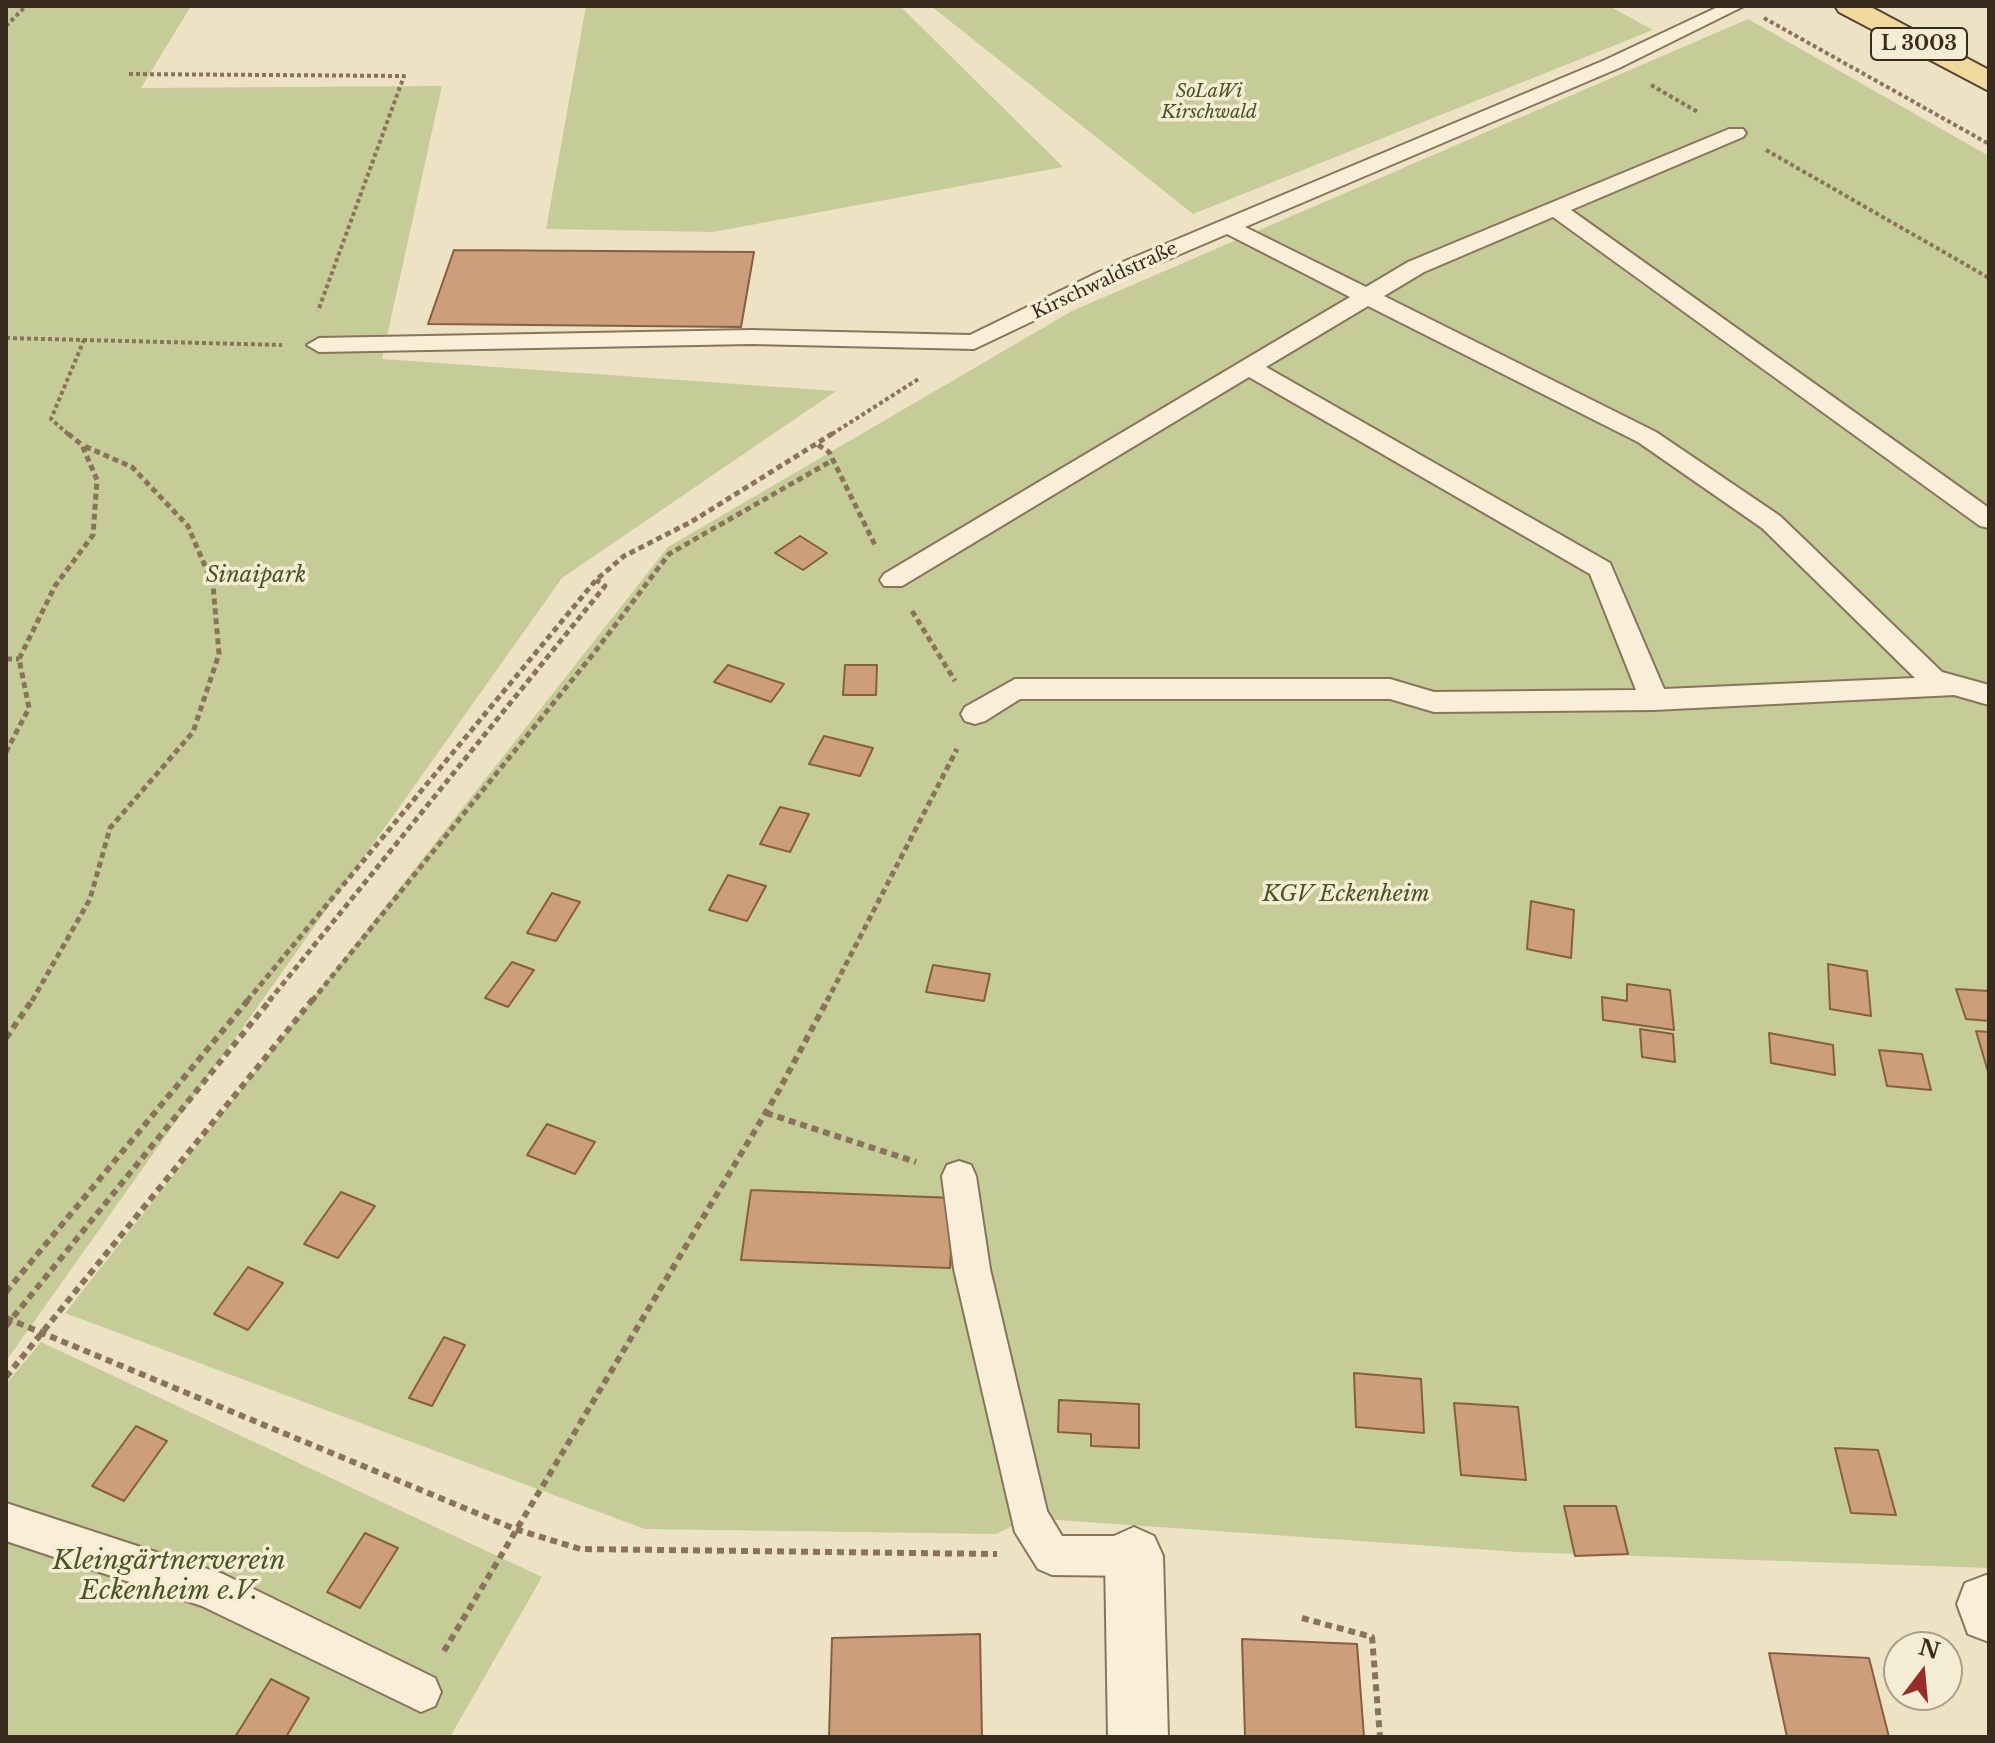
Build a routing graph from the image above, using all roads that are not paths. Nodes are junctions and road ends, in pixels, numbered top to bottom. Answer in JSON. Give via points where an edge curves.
{"nodes":[{"id":1,"x":1849,"y":6,"type":"edge"},
{"id":2,"x":1744,"y":9,"type":"edge"},
{"id":3,"x":1989,"y":82,"type":"edge"},
{"id":4,"x":1736,"y":133,"type":"road end"},
{"id":5,"x":1556,"y":209,"type":"junction"},
{"id":6,"x":1227,"y":226,"type":"junction"},
{"id":7,"x":1367,"y":298,"type":"junction"},
{"id":8,"x":312,"y":345,"type":"road end"},
{"id":9,"x":1250,"y":368,"type":"junction"},
{"id":10,"x":1989,"y":520,"type":"edge"},
{"id":11,"x":893,"y":580,"type":"road end"},
{"id":12,"x":1950,"y":686,"type":"junction"},
{"id":13,"x":1989,"y":695,"type":"edge"},
{"id":14,"x":1654,"y":700,"type":"junction"},
{"id":15,"x":975,"y":714,"type":"road end"},
{"id":16,"x":959,"y":1176,"type":"road end"},
{"id":17,"x":6,"y":1522,"type":"edge"},
{"id":18,"x":1134,"y":1556,"type":"joint"},
{"id":19,"x":421,"y":1692,"type":"road end"},
{"id":20,"x":1138,"y":1737,"type":"edge"}],
"edges":[{"from":1,"to":3,"type":"main road","number":"L 3003"},
{"from":2,"to":6,"type":"lane","name":"Kirschwaldstraße"},
{"from":4,"to":5,"type":"lane"},
{"from":5,"to":7,"type":"lane","via":[[1416,267]]},
{"from":5,"to":10,"type":"lane"},
{"from":6,"to":7,"type":"lane"},
{"from":6,"to":8,"type":"lane","name":"Kirschwaldstraße","via":[[974,342],[751,337]]},
{"from":7,"to":9,"type":"lane"},
{"from":7,"to":12,"type":"lane","via":[[1647,437],[1771,522],[1933,679]]},
{"from":9,"to":11,"type":"lane"},
{"from":9,"to":14,"type":"lane","via":[[1601,569]]},
{"from":12,"to":13,"type":"lane"},
{"from":12,"to":14,"type":"lane"},
{"from":14,"to":15,"type":"lane","via":[[1434,702],[1390,689],[1015,689]]},
{"from":16,"to":18,"type":"lane","via":[[972,1269],[1029,1518],[1052,1555]]},
{"from":17,"to":19,"type":"lane","via":[[209,1588]]},
{"from":18,"to":20,"type":"street"}]}
